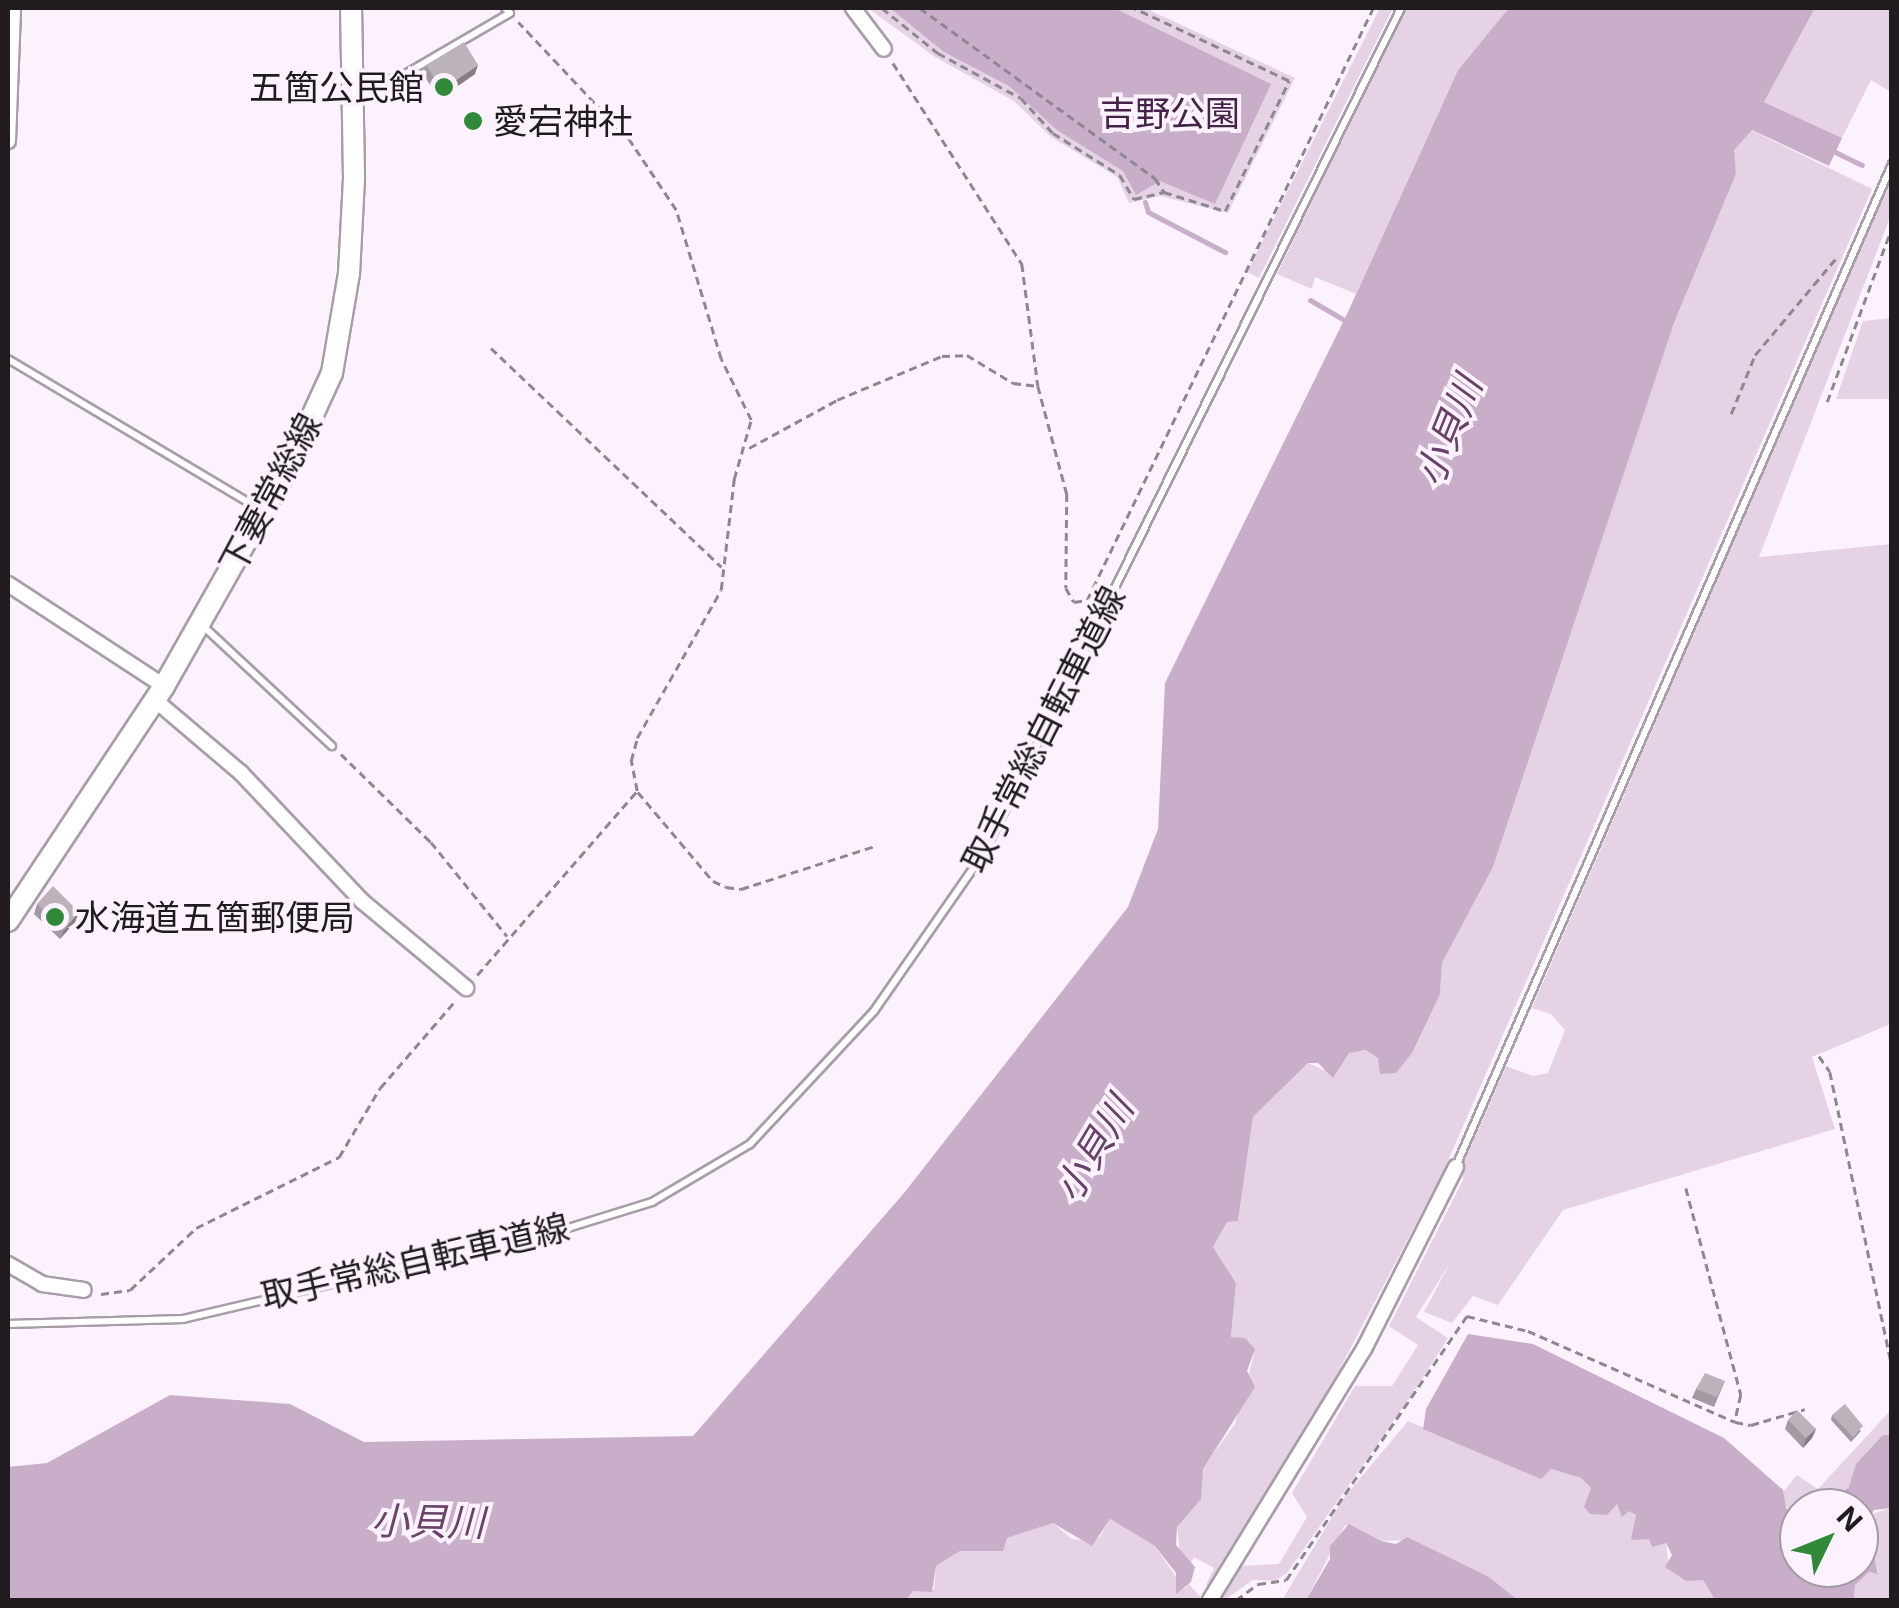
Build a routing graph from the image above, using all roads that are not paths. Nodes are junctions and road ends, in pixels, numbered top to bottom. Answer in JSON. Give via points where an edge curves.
{"nodes":[{"id":1,"x":13,"y":8,"type":"edge"},
{"id":2,"x":351,"y":8,"type":"edge"},
{"id":3,"x":852,"y":8,"type":"edge"},
{"id":4,"x":1401,"y":8,"type":"edge"},
{"id":5,"x":508,"y":10,"type":"edge"},
{"id":6,"x":884,"y":48,"type":"road end"},
{"id":7,"x":351,"y":86,"type":"junction"},
{"id":8,"x":8,"y":141,"type":"edge"},
{"id":9,"x":1892,"y":164,"type":"edge"},
{"id":10,"x":8,"y":359,"type":"edge"},
{"id":11,"x":262,"y":510,"type":"junction"},
{"id":12,"x":8,"y":584,"type":"edge"},
{"id":13,"x":200,"y":623,"type":"junction"},
{"id":14,"x":160,"y":693,"type":"junction"},
{"id":15,"x":332,"y":746,"type":"road end"},
{"id":16,"x":8,"y":921,"type":"edge"},
{"id":17,"x":466,"y":988,"type":"road end"},
{"id":18,"x":1456,"y":1167,"type":"joint"},
{"id":19,"x":8,"y":1264,"type":"edge"},
{"id":20,"x":84,"y":1290,"type":"road end"},
{"id":21,"x":8,"y":1324,"type":"edge"},
{"id":22,"x":1210,"y":1600,"type":"edge"}],
"edges":[{"from":1,"to":8,"type":"street"},
{"from":2,"to":7,"type":"main road","name":"下妻常総線"},
{"from":3,"to":6,"type":"street"},
{"from":4,"to":21,"type":"lane","name":"取手常総自転車道線","via":[[984,853],[874,1011],[750,1144],[652,1202],[554,1232],[183,1319]]},
{"from":5,"to":7,"type":"lane","via":[[400,77]]},
{"from":7,"to":11,"type":"main road","name":"下妻常総線","via":[[349,274],[332,372]]},
{"from":9,"to":18,"type":"lane"},
{"from":10,"to":11,"type":"lane"},
{"from":11,"to":13,"type":"main road","name":"下妻常総線"},
{"from":12,"to":14,"type":"street"},
{"from":13,"to":14,"type":"main road","name":"下妻常総線"},
{"from":13,"to":15,"type":"lane"},
{"from":14,"to":16,"type":"main road","name":"下妻常総線"},
{"from":14,"to":17,"type":"street","via":[[362,902]]},
{"from":18,"to":22,"type":"street","via":[[1364,1349]]},
{"from":19,"to":20,"type":"street","via":[[42,1284]]}]}
